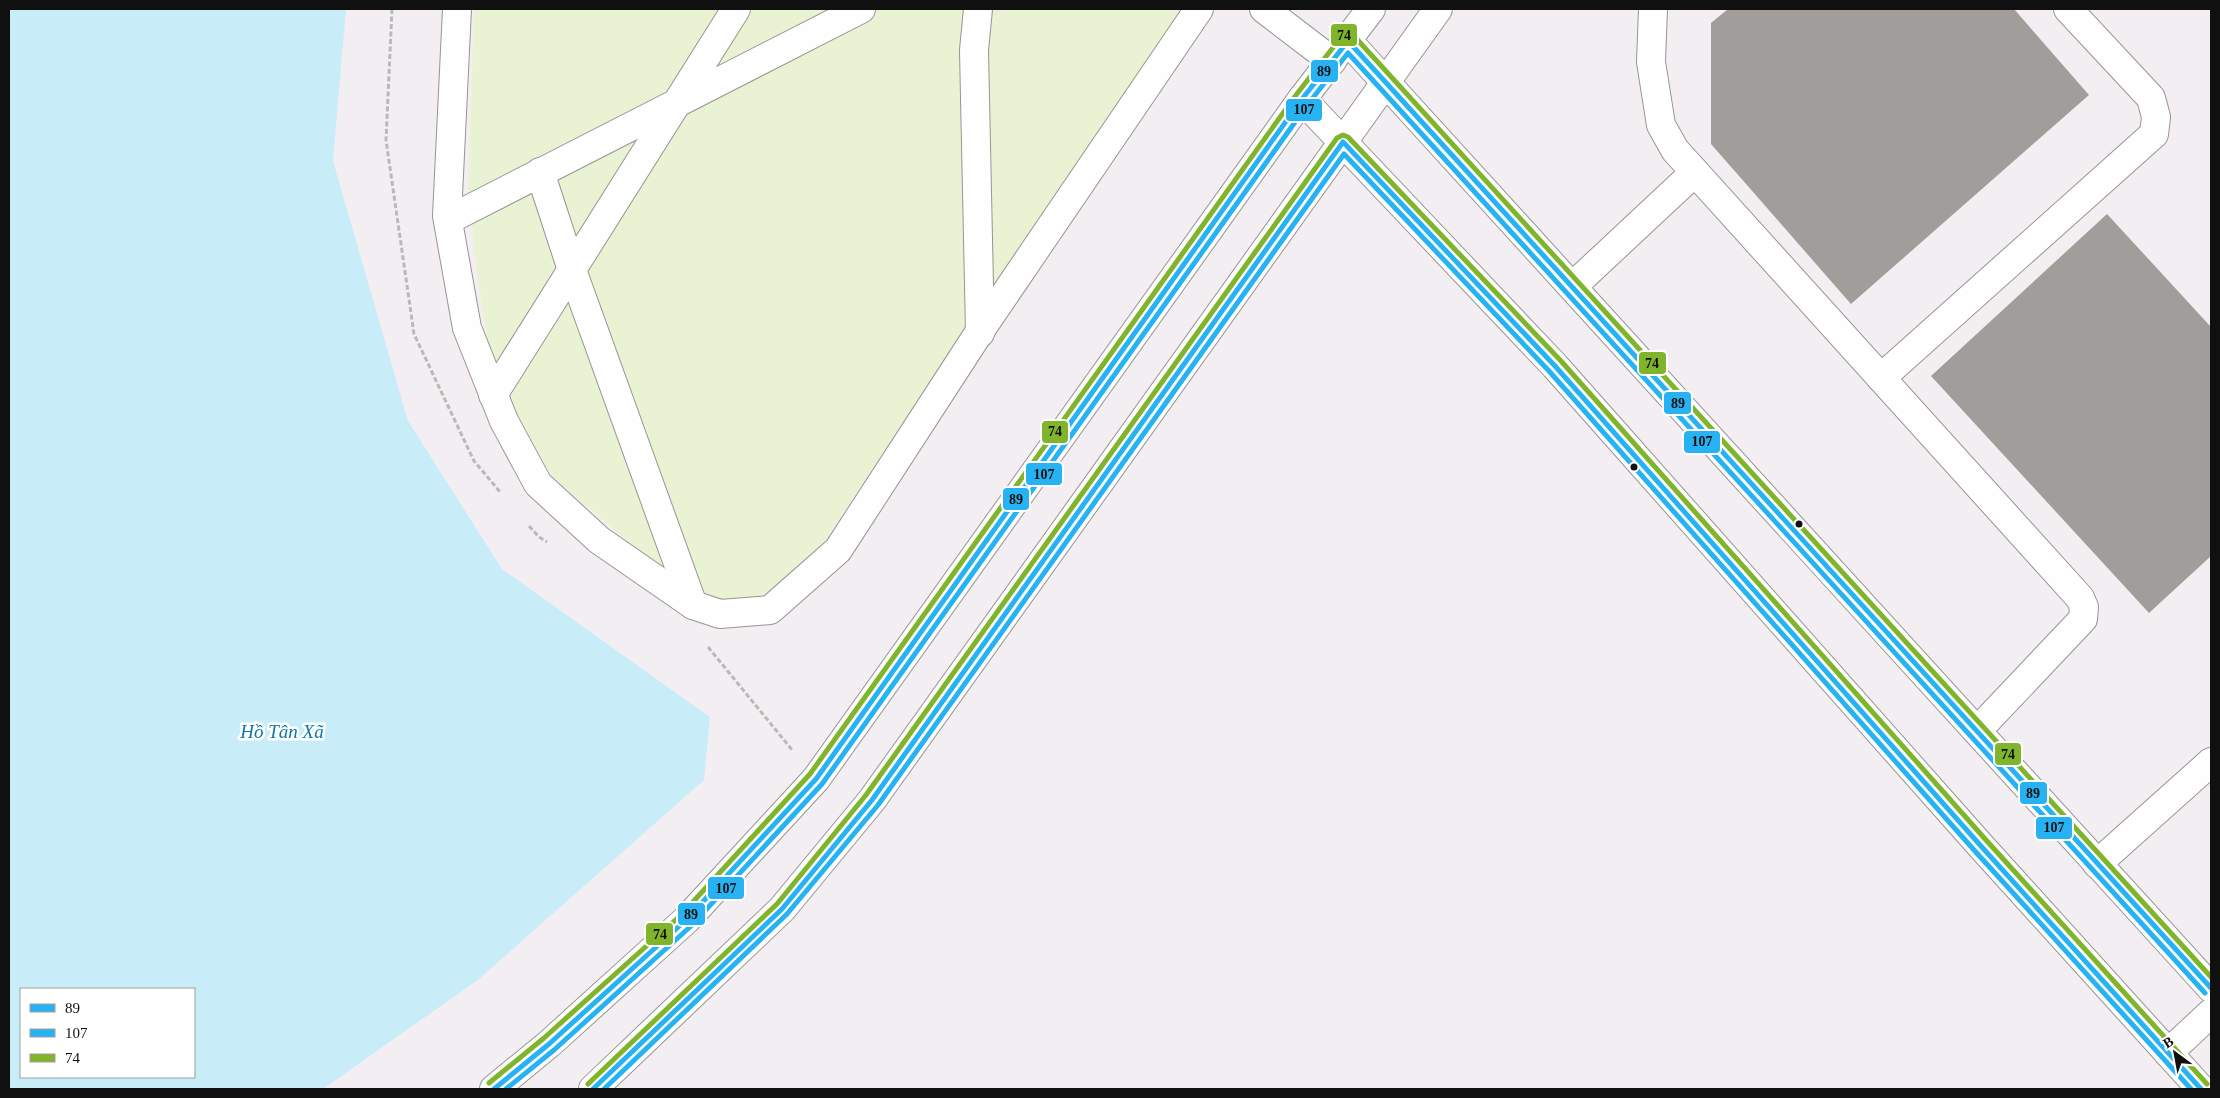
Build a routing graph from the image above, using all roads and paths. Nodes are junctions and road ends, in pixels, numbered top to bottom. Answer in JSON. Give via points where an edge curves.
{"nodes":[{"id":1,"x":457,"y":9,"type":"edge"},
{"id":2,"x":736,"y":9,"type":"edge"},
{"id":3,"x":861,"y":9,"type":"edge"},
{"id":4,"x":978,"y":9,"type":"edge"},
{"id":5,"x":1199,"y":9,"type":"edge"},
{"id":6,"x":1264,"y":9,"type":"edge"},
{"id":7,"x":1371,"y":9,"type":"edge"},
{"id":8,"x":1438,"y":9,"type":"edge"},
{"id":9,"x":1653,"y":9,"type":"edge"},
{"id":10,"x":2068,"y":9,"type":"edge"},
{"id":11,"x":1340,"y":51,"type":"junction"},
{"id":12,"x":1386,"y":84,"type":"junction"},
{"id":13,"x":1302,"y":100,"type":"junction"},
{"id":14,"x":677,"y":103,"type":"junction"},
{"id":15,"x":1343,"y":142,"type":"junction"},
{"id":16,"x":540,"y":172,"type":"junction"},
{"id":17,"x":1695,"y":172,"type":"junction"},
{"id":18,"x":448,"y":220,"type":"junction"},
{"id":19,"x":572,"y":270,"type":"junction"},
{"id":20,"x":1573,"y":286,"type":"junction"},
{"id":21,"x":980,"y":333,"type":"junction"},
{"id":22,"x":1881,"y":378,"type":"junction"},
{"id":23,"x":493,"y":395,"type":"junction"},
{"id":24,"x":693,"y":605,"type":"junction"},
{"id":25,"x":1977,"y":731,"type":"junction"},
{"id":26,"x":2206,"y":777,"type":"edge"},
{"id":27,"x":2098,"y":864,"type":"junction"},
{"id":28,"x":2211,"y":988,"type":"edge"},
{"id":29,"x":2211,"y":1012,"type":"edge"},
{"id":30,"x":2168,"y":1053,"type":"junction"},
{"id":31,"x":494,"y":1089,"type":"edge"},
{"id":32,"x":593,"y":1089,"type":"edge"},
{"id":33,"x":2202,"y":1089,"type":"edge"}],
"edges":[{"from":1,"to":18,"type":"street"},
{"from":2,"to":14,"type":"street"},
{"from":3,"to":14,"type":"street"},
{"from":4,"to":21,"type":"street","via":[[974,50]]},
{"from":5,"to":21,"type":"street"},
{"from":6,"to":11,"type":"street"},
{"from":7,"to":11,"type":"street"},
{"from":8,"to":12,"type":"street"},
{"from":9,"to":17,"type":"street","via":[[1651,62],[1661,124],[1675,150]]},
{"from":10,"to":22,"type":"street","via":[[2151,98],[2156,117],[2154,134]]},
{"from":11,"to":12,"type":"street"},
{"from":11,"to":13,"type":"street"},
{"from":12,"to":15,"type":"street"},
{"from":12,"to":20,"type":"street"},
{"from":13,"to":15,"type":"street"},
{"from":13,"to":31,"type":"street","via":[[816,779],[686,920],[549,1044]]},
{"from":14,"to":16,"type":"street"},
{"from":14,"to":19,"type":"street"},
{"from":15,"to":30,"type":"street","via":[[1555,366]]},
{"from":15,"to":32,"type":"street","via":[[872,800],[782,909]]},
{"from":16,"to":18,"type":"street"},
{"from":16,"to":19,"type":"street"},
{"from":17,"to":20,"type":"street"},
{"from":17,"to":22,"type":"street"},
{"from":18,"to":23,"type":"street","via":[[467,328]]},
{"from":19,"to":23,"type":"street"},
{"from":19,"to":24,"type":"street"},
{"from":20,"to":25,"type":"street"},
{"from":21,"to":24,"type":"street","via":[[838,550],[770,610],[720,614]]},
{"from":22,"to":25,"type":"street","via":[[2084,606],[2083,619]]},
{"from":23,"to":24,"type":"street","via":[[538,484],[599,540]]},
{"from":25,"to":27,"type":"street"},
{"from":26,"to":27,"type":"street"},
{"from":27,"to":28,"type":"street"},
{"from":29,"to":30,"type":"street"},
{"from":30,"to":33,"type":"street"}]}
